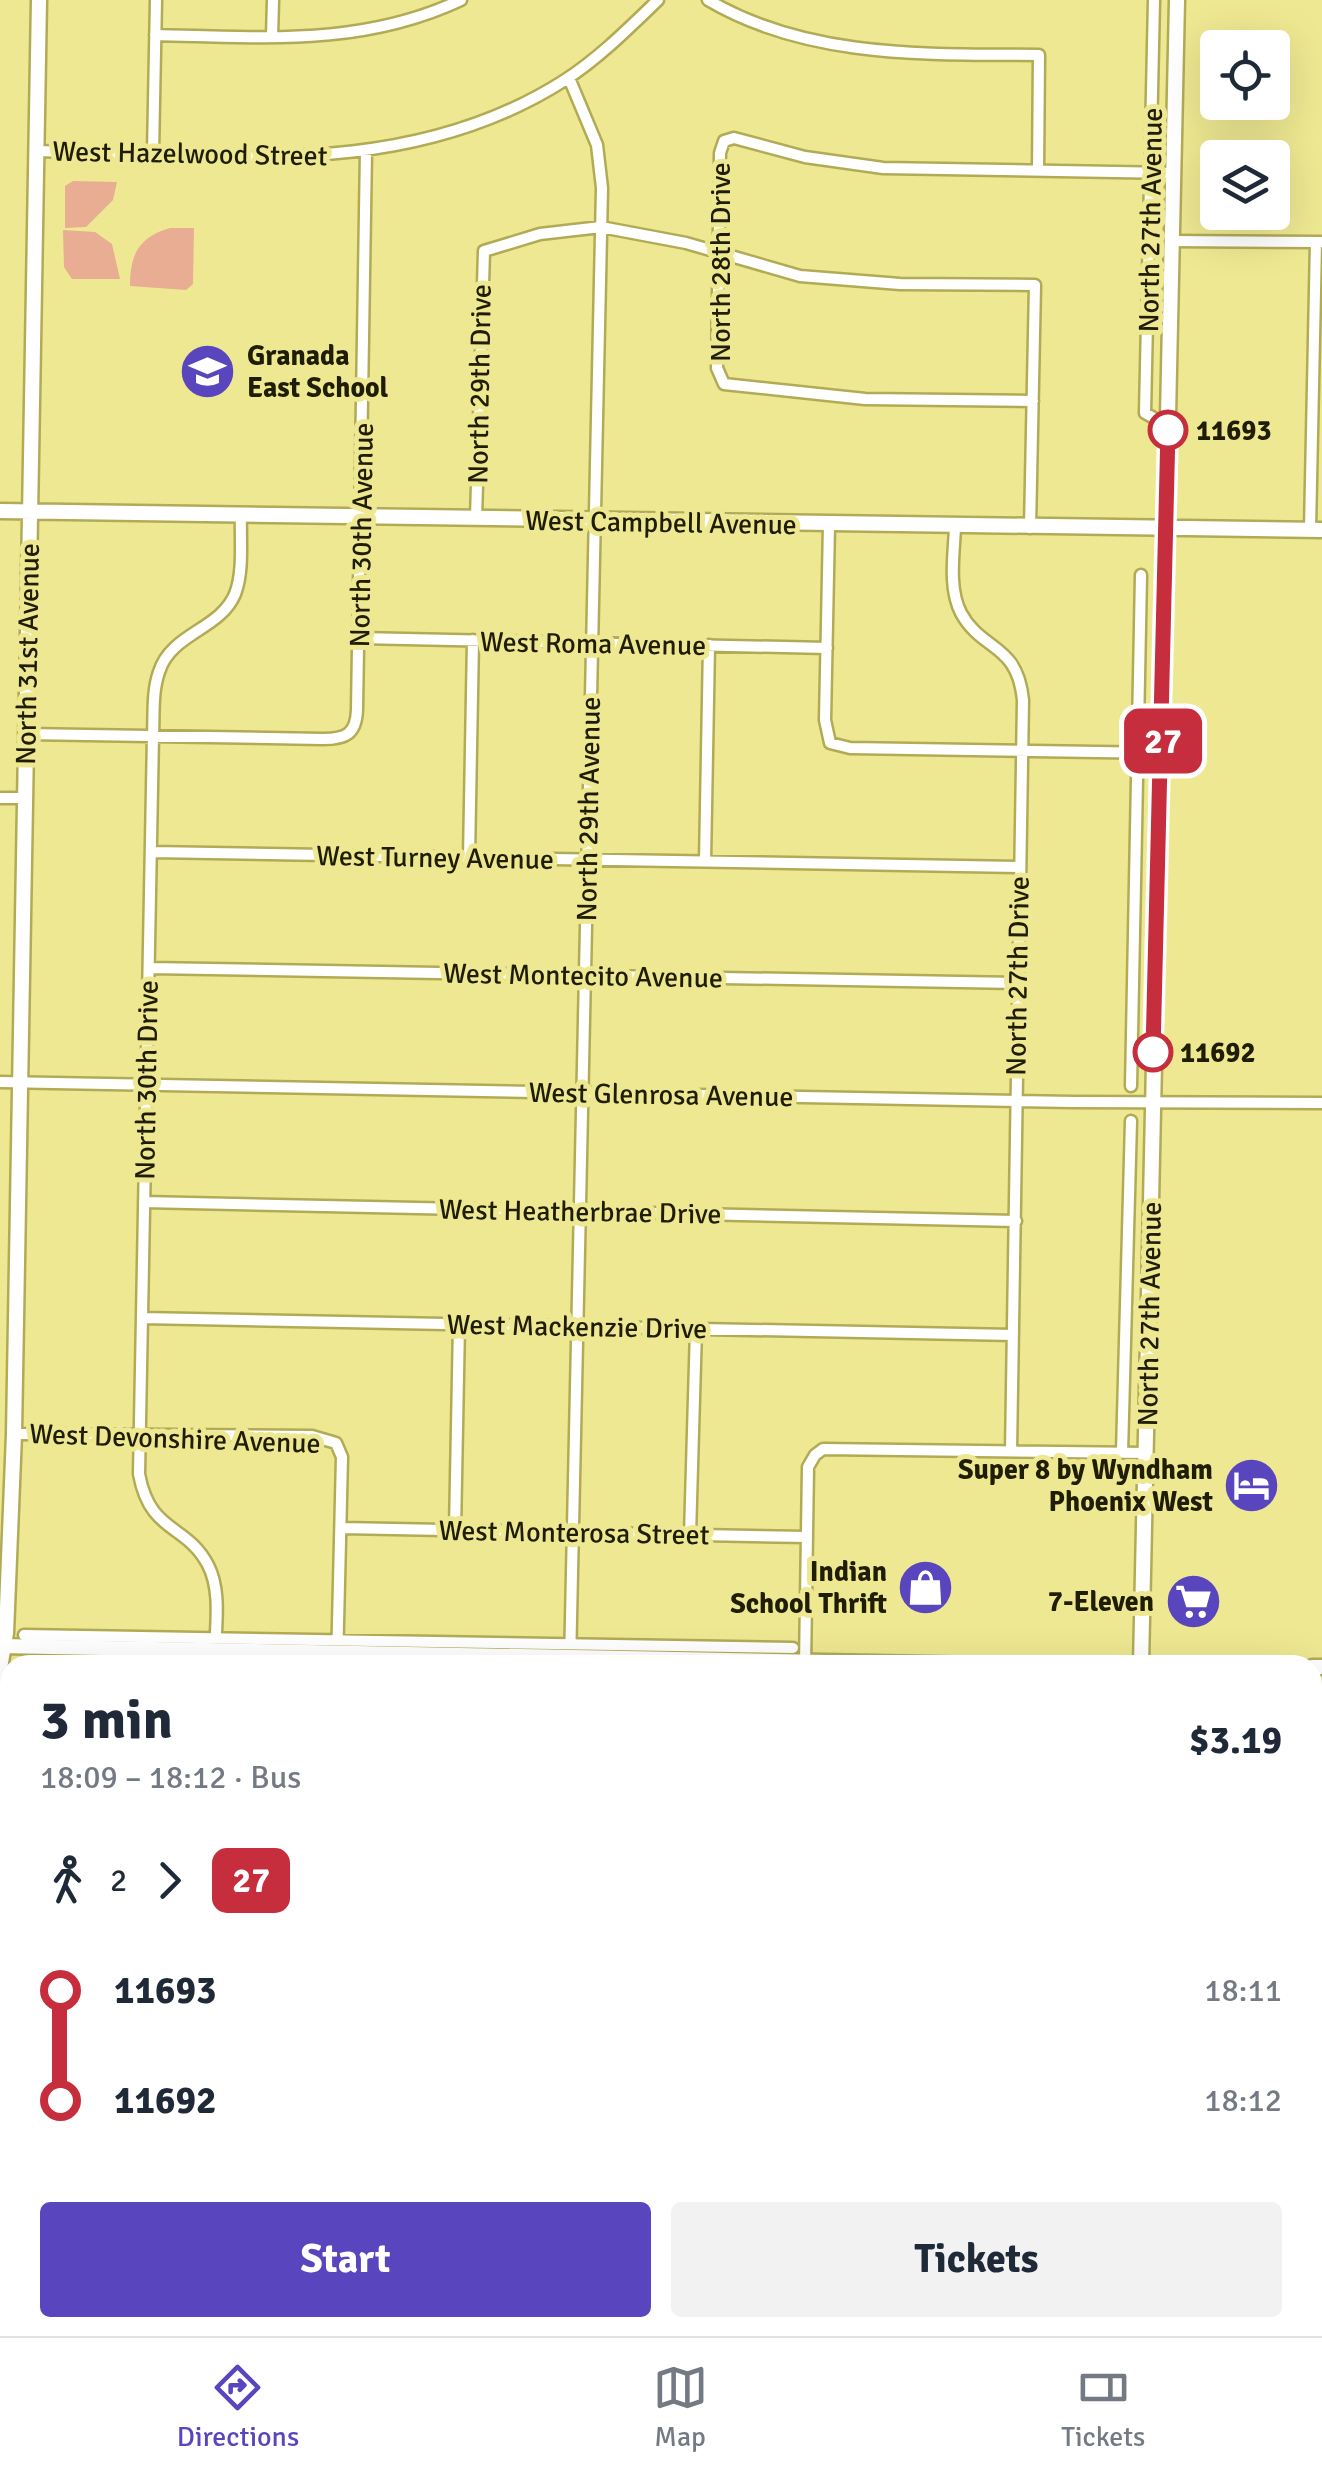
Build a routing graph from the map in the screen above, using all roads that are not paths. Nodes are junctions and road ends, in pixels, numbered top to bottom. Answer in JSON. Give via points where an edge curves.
{"nodes":[{"id":1,"x":39,"y":0,"type":"edge"},
{"id":2,"x":156,"y":0,"type":"edge"},
{"id":3,"x":273,"y":0,"type":"edge"},
{"id":4,"x":461,"y":0,"type":"edge"},
{"id":5,"x":658,"y":0,"type":"edge"},
{"id":6,"x":708,"y":0,"type":"edge"},
{"id":7,"x":1154,"y":0,"type":"edge"},
{"id":8,"x":1178,"y":0,"type":"edge"},
{"id":9,"x":155,"y":35,"type":"junction"},
{"id":10,"x":272,"y":37,"type":"junction"},
{"id":11,"x":569,"y":78,"type":"junction"},
{"id":12,"x":37,"y":151,"type":"junction"},
{"id":13,"x":366,"y":151,"type":"junction"},
{"id":14,"x":153,"y":153,"type":"junction"},
{"id":15,"x":1038,"y":170,"type":"junction"},
{"id":16,"x":1150,"y":172,"type":"junction"},
{"id":17,"x":1172,"y":173,"type":"junction"},
{"id":18,"x":601,"y":227,"type":"junction"},
{"id":19,"x":1172,"y":241,"type":"junction"},
{"id":20,"x":1319,"y":242,"type":"edge"},
{"id":21,"x":720,"y":254,"type":"junction"},
{"id":22,"x":1033,"y":401,"type":"junction"},
{"id":23,"x":1168,"y":426,"type":"junction"},
{"id":24,"x":0,"y":511,"type":"edge"},
{"id":25,"x":28,"y":511,"type":"junction"},
{"id":26,"x":241,"y":514,"type":"junction"},
{"id":27,"x":360,"y":516,"type":"junction"},
{"id":28,"x":476,"y":518,"type":"junction"},
{"id":29,"x":594,"y":521,"type":"junction"},
{"id":30,"x":829,"y":525,"type":"junction"},
{"id":31,"x":955,"y":526,"type":"junction"},
{"id":32,"x":1030,"y":528,"type":"junction"},
{"id":33,"x":1166,"y":529,"type":"junction"},
{"id":34,"x":1316,"y":530,"type":"edge"},
{"id":35,"x":1141,"y":576,"type":"dead end"},
{"id":36,"x":358,"y":638,"type":"junction"},
{"id":37,"x":472,"y":640,"type":"junction"},
{"id":38,"x":592,"y":642,"type":"junction"},
{"id":39,"x":710,"y":645,"type":"junction"},
{"id":40,"x":827,"y":648,"type":"junction"},
{"id":41,"x":26,"y":734,"type":"junction"},
{"id":42,"x":153,"y":735,"type":"junction"},
{"id":43,"x":1022,"y":750,"type":"junction"},
{"id":44,"x":1138,"y":752,"type":"junction"},
{"id":45,"x":1163,"y":752,"type":"junction"},
{"id":46,"x":0,"y":798,"type":"edge"},
{"id":47,"x":24,"y":798,"type":"junction"},
{"id":48,"x":152,"y":852,"type":"junction"},
{"id":49,"x":469,"y":857,"type":"junction"},
{"id":50,"x":587,"y":859,"type":"junction"},
{"id":51,"x":705,"y":861,"type":"junction"},
{"id":52,"x":1019,"y":867,"type":"junction"},
{"id":53,"x":149,"y":968,"type":"junction"},
{"id":54,"x":584,"y":976,"type":"junction"},
{"id":55,"x":1016,"y":983,"type":"junction"},
{"id":56,"x":1131,"y":1064,"type":"junction"},
{"id":57,"x":1153,"y":1064,"type":"junction"},
{"id":58,"x":0,"y":1082,"type":"edge"},
{"id":59,"x":21,"y":1082,"type":"junction"},
{"id":60,"x":147,"y":1084,"type":"junction"},
{"id":61,"x":1131,"y":1086,"type":"dead end"},
{"id":62,"x":581,"y":1092,"type":"junction"},
{"id":63,"x":1017,"y":1101,"type":"junction"},
{"id":64,"x":1152,"y":1102,"type":"junction"},
{"id":65,"x":1322,"y":1103,"type":"edge"},
{"id":66,"x":1130,"y":1121,"type":"dead end"},
{"id":67,"x":1130,"y":1142,"type":"junction"},
{"id":68,"x":1152,"y":1143,"type":"junction"},
{"id":69,"x":144,"y":1202,"type":"junction"},
{"id":70,"x":579,"y":1212,"type":"junction"},
{"id":71,"x":1016,"y":1221,"type":"junction"},
{"id":72,"x":142,"y":1318,"type":"junction"},
{"id":73,"x":459,"y":1324,"type":"junction"},
{"id":74,"x":576,"y":1326,"type":"junction"},
{"id":75,"x":696,"y":1329,"type":"junction"},
{"id":76,"x":1013,"y":1334,"type":"junction"},
{"id":77,"x":14,"y":1434,"type":"junction"},
{"id":78,"x":138,"y":1437,"type":"junction"},
{"id":79,"x":1011,"y":1451,"type":"junction"},
{"id":80,"x":1122,"y":1452,"type":"junction"},
{"id":81,"x":1146,"y":1453,"type":"junction"},
{"id":82,"x":341,"y":1528,"type":"junction"},
{"id":83,"x":456,"y":1530,"type":"junction"},
{"id":84,"x":572,"y":1532,"type":"junction"},
{"id":85,"x":690,"y":1535,"type":"junction"},
{"id":86,"x":808,"y":1537,"type":"junction"},
{"id":87,"x":24,"y":1634,"type":"dead end"},
{"id":88,"x":215,"y":1644,"type":"junction"},
{"id":89,"x":2,"y":1646,"type":"edge"},
{"id":90,"x":793,"y":1648,"type":"dead end"},
{"id":91,"x":338,"y":1652,"type":"edge"},
{"id":92,"x":512,"y":1655,"type":"edge"},
{"id":93,"x":570,"y":1655,"type":"edge"},
{"id":94,"x":598,"y":1655,"type":"edge"},
{"id":95,"x":805,"y":1655,"type":"edge"},
{"id":96,"x":1141,"y":1655,"type":"edge"}],
"edges":[{"from":1,"to":12,"type":"street","name":"North 31st Avenue"},
{"from":2,"to":9,"type":"street"},
{"from":3,"to":10,"type":"street"},
{"from":4,"to":10,"type":"street","via":[[369,31]]},
{"from":5,"to":11,"type":"street"},
{"from":6,"to":15,"type":"street","via":[[784,33],[855,49],[1039,55]]},
{"from":7,"to":16,"type":"street","name":"North 27th Avenue"},
{"from":8,"to":17,"type":"street","name":"North 27th Avenue"},
{"from":9,"to":10,"type":"street"},
{"from":9,"to":14,"type":"street"},
{"from":11,"to":13,"type":"street","name":"West Hazelwood Street","via":[[485,122]]},
{"from":11,"to":18,"type":"street","name":"North 29th Avenue","via":[[597,145]]},
{"from":12,"to":14,"type":"street","name":"West Hazelwood Street"},
{"from":12,"to":25,"type":"street","name":"North 31st Avenue"},
{"from":13,"to":14,"type":"street","name":"West Hazelwood Street","via":[[299,157]]},
{"from":13,"to":27,"type":"street","name":"North 30th Avenue"},
{"from":15,"to":16,"type":"street"},
{"from":15,"to":21,"type":"street","name":"North 28th Drive","via":[[869,166],[724,140]]},
{"from":16,"to":17,"type":"street"},
{"from":16,"to":23,"type":"street","name":"North 27th Avenue","via":[[1146,413]]},
{"from":17,"to":19,"type":"street","name":"North 27th Avenue"},
{"from":18,"to":21,"type":"street"},
{"from":18,"to":28,"type":"street","name":"North 29th Drive","via":[[540,234],[484,251]]},
{"from":18,"to":29,"type":"street","name":"North 29th Avenue"},
{"from":19,"to":20,"type":"street"},
{"from":19,"to":23,"type":"street","name":"North 27th Avenue"},
{"from":20,"to":34,"type":"street"},
{"from":21,"to":22,"type":"street","via":[[800,276],[1034,285]]},
{"from":21,"to":22,"type":"street","name":"North 28th Drive","via":[[717,368],[724,384],[866,399]]},
{"from":22,"to":32,"type":"street"},
{"from":23,"to":33,"type":"street","name":"North 27th Avenue"},
{"from":24,"to":25,"type":"street","name":"West Campbell Avenue"},
{"from":25,"to":26,"type":"street","name":"West Campbell Avenue"},
{"from":25,"to":41,"type":"street","name":"North 31st Avenue"},
{"from":26,"to":27,"type":"street","name":"West Campbell Avenue"},
{"from":26,"to":42,"type":"street","name":"North 30th Drive","via":[[235,594],[164,660]]},
{"from":27,"to":28,"type":"street","name":"West Campbell Avenue"},
{"from":27,"to":36,"type":"street","name":"North 30th Avenue"},
{"from":28,"to":29,"type":"street","name":"West Campbell Avenue"},
{"from":29,"to":30,"type":"street","name":"West Campbell Avenue"},
{"from":29,"to":38,"type":"street","name":"North 29th Avenue"},
{"from":30,"to":31,"type":"street","name":"West Campbell Avenue"},
{"from":30,"to":40,"type":"street"},
{"from":31,"to":32,"type":"street","name":"West Campbell Avenue"},
{"from":31,"to":43,"type":"street","name":"North 27th Drive","via":[[956,600],[1018,676]]},
{"from":32,"to":33,"type":"street","name":"West Campbell Avenue"},
{"from":33,"to":34,"type":"street","name":"West Campbell Avenue"},
{"from":33,"to":45,"type":"street","name":"North 27th Avenue"},
{"from":35,"to":44,"type":"street"},
{"from":36,"to":37,"type":"street","name":"West Roma Avenue"},
{"from":36,"to":42,"type":"street","name":"North 30th Avenue","via":[[357,718],[348,736]]},
{"from":37,"to":38,"type":"street","name":"West Roma Avenue"},
{"from":37,"to":49,"type":"street"},
{"from":38,"to":39,"type":"street","name":"West Roma Avenue"},
{"from":38,"to":50,"type":"street","name":"North 29th Avenue"},
{"from":39,"to":40,"type":"street","name":"West Roma Avenue"},
{"from":39,"to":51,"type":"street"},
{"from":40,"to":43,"type":"street","via":[[830,743]]},
{"from":41,"to":42,"type":"street"},
{"from":41,"to":47,"type":"street","name":"North 31st Avenue"},
{"from":42,"to":48,"type":"street","name":"North 30th Drive"},
{"from":43,"to":44,"type":"street"},
{"from":43,"to":52,"type":"street","name":"North 27th Drive"},
{"from":44,"to":45,"type":"street"},
{"from":44,"to":56,"type":"street"},
{"from":45,"to":57,"type":"street","name":"North 27th Avenue"},
{"from":46,"to":47,"type":"street"},
{"from":47,"to":59,"type":"street","name":"North 31st Avenue"},
{"from":48,"to":49,"type":"street","name":"West Turney Avenue"},
{"from":48,"to":53,"type":"street","name":"North 30th Drive"},
{"from":49,"to":50,"type":"street","name":"West Turney Avenue"},
{"from":50,"to":51,"type":"street","name":"West Turney Avenue"},
{"from":50,"to":54,"type":"street","name":"North 29th Avenue"},
{"from":51,"to":52,"type":"street","name":"West Turney Avenue"},
{"from":52,"to":55,"type":"street","name":"North 27th Drive"},
{"from":53,"to":54,"type":"street","name":"West Montecito Avenue"},
{"from":53,"to":60,"type":"street","name":"North 30th Drive"},
{"from":54,"to":55,"type":"street","name":"West Montecito Avenue"},
{"from":54,"to":62,"type":"street","name":"North 29th Avenue"},
{"from":55,"to":63,"type":"street","name":"North 27th Drive"},
{"from":56,"to":57,"type":"street"},
{"from":56,"to":61,"type":"street"},
{"from":57,"to":64,"type":"street","name":"North 27th Avenue"},
{"from":58,"to":59,"type":"street","name":"West Glenrosa Avenue"},
{"from":59,"to":60,"type":"street","name":"West Glenrosa Avenue"},
{"from":59,"to":77,"type":"street","name":"North 31st Avenue"},
{"from":60,"to":62,"type":"street","name":"West Glenrosa Avenue"},
{"from":60,"to":69,"type":"street","name":"North 30th Drive"},
{"from":62,"to":63,"type":"street","name":"West Glenrosa Avenue"},
{"from":62,"to":70,"type":"street","name":"North 29th Avenue"},
{"from":63,"to":64,"type":"street","name":"West Glenrosa Avenue"},
{"from":63,"to":71,"type":"street","name":"North 27th Drive"},
{"from":64,"to":65,"type":"street","name":"West Glenrosa Avenue"},
{"from":64,"to":68,"type":"street","name":"North 27th Avenue"},
{"from":66,"to":67,"type":"street","name":"North 27th Avenue"},
{"from":67,"to":68,"type":"street"},
{"from":67,"to":80,"type":"street","name":"North 27th Avenue"},
{"from":68,"to":81,"type":"street","name":"North 27th Avenue"},
{"from":69,"to":70,"type":"street","name":"West Heatherbrae Drive"},
{"from":69,"to":72,"type":"street","name":"North 30th Drive"},
{"from":70,"to":71,"type":"street","name":"West Heatherbrae Drive"},
{"from":70,"to":74,"type":"street","name":"North 29th Avenue"},
{"from":71,"to":76,"type":"street","name":"North 27th Drive"},
{"from":72,"to":73,"type":"street","name":"West Mackenzie Drive"},
{"from":72,"to":78,"type":"street","name":"North 30th Drive"},
{"from":73,"to":74,"type":"street","name":"West Mackenzie Drive"},
{"from":73,"to":83,"type":"street"},
{"from":74,"to":75,"type":"street","name":"West Mackenzie Drive"},
{"from":74,"to":84,"type":"street","name":"North 29th Avenue"},
{"from":75,"to":76,"type":"street","name":"West Mackenzie Drive"},
{"from":75,"to":85,"type":"street"},
{"from":76,"to":79,"type":"street","name":"North 27th Drive"},
{"from":77,"to":78,"type":"street","name":"West Devonshire Avenue"},
{"from":77,"to":89,"type":"street","name":"North 31st Avenue"},
{"from":78,"to":82,"type":"street","name":"West Devonshire Avenue","via":[[312,1436],[336,1444],[342,1457]]},
{"from":78,"to":88,"type":"street","name":"North 30th Drive","via":[[144,1500],[207,1563],[216,1596]]},
{"from":79,"to":80,"type":"street"},
{"from":79,"to":86,"type":"street","via":[[830,1447],[808,1467]]},
{"from":80,"to":81,"type":"street"},
{"from":81,"to":96,"type":"street","name":"North 27th Avenue"},
{"from":82,"to":83,"type":"street","name":"West Monterosa Street"},
{"from":82,"to":91,"type":"street"},
{"from":83,"to":84,"type":"street","name":"West Monterosa Street"},
{"from":84,"to":85,"type":"street","name":"West Monterosa Street"},
{"from":84,"to":93,"type":"street","name":"North 29th Avenue"},
{"from":85,"to":86,"type":"street","name":"West Monterosa Street"},
{"from":86,"to":95,"type":"street"},
{"from":87,"to":88,"type":"street"},
{"from":88,"to":89,"type":"street"},
{"from":88,"to":91,"type":"street"},
{"from":90,"to":94,"type":"street"},
{"from":91,"to":92,"type":"street"}]}
